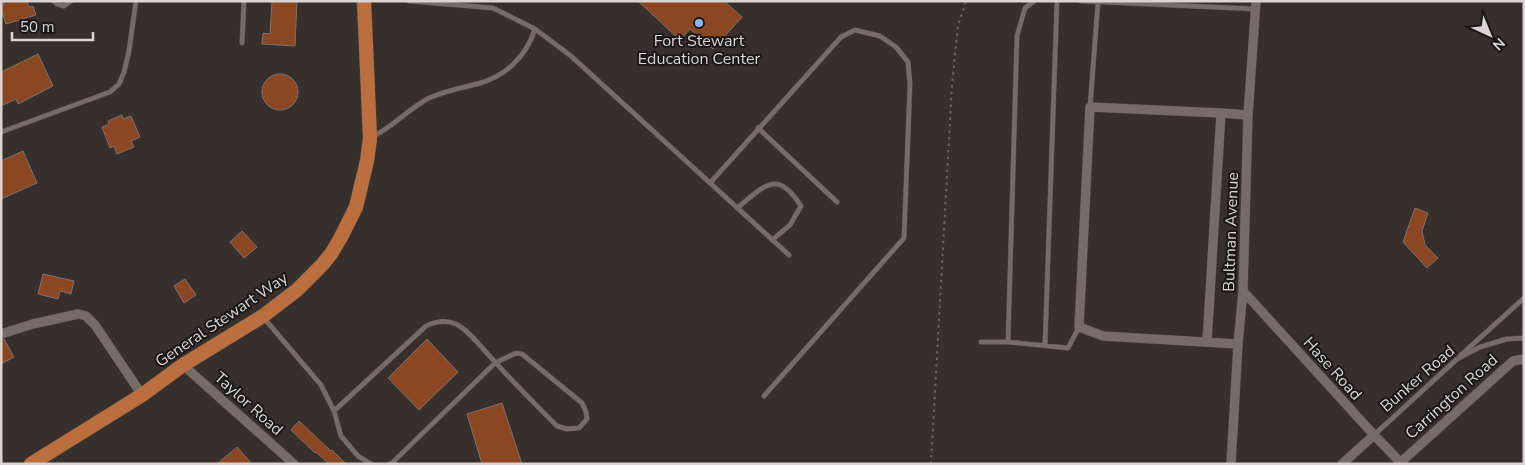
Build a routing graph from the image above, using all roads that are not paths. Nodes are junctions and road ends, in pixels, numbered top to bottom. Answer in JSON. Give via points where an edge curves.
{"nodes":[{"id":1,"x":54,"y":1,"type":"edge"},
{"id":2,"x":72,"y":1,"type":"edge"},
{"id":3,"x":136,"y":1,"type":"edge"},
{"id":4,"x":244,"y":1,"type":"edge"},
{"id":5,"x":364,"y":1,"type":"edge"},
{"id":6,"x":409,"y":1,"type":"edge"},
{"id":7,"x":1034,"y":1,"type":"edge"},
{"id":8,"x":1058,"y":1,"type":"edge"},
{"id":9,"x":1081,"y":1,"type":"edge"},
{"id":10,"x":1098,"y":2,"type":"edge"},
{"id":11,"x":1256,"y":5,"type":"edge"},
{"id":12,"x":535,"y":28,"type":"junction"},
{"id":13,"x":242,"y":43,"type":"dead end"},
{"id":14,"x":1090,"y":107,"type":"junction"},
{"id":15,"x":1221,"y":113,"type":"junction"},
{"id":16,"x":1248,"y":115,"type":"junction"},
{"id":17,"x":758,"y":128,"type":"junction"},
{"id":18,"x":1,"y":132,"type":"edge"},
{"id":19,"x":370,"y":138,"type":"junction"},
{"id":20,"x":710,"y":183,"type":"junction"},
{"id":21,"x":837,"y":202,"type":"dead end"},
{"id":22,"x":737,"y":208,"type":"junction"},
{"id":23,"x":772,"y":240,"type":"junction"},
{"id":24,"x":789,"y":255,"type":"dead end"},
{"id":25,"x":1243,"y":291,"type":"junction"},
{"id":26,"x":1524,"y":298,"type":"edge"},
{"id":27,"x":262,"y":316,"type":"junction"},
{"id":28,"x":1079,"y":327,"type":"junction"},
{"id":29,"x":1,"y":334,"type":"edge"},
{"id":30,"x":1524,"y":338,"type":"edge"},
{"id":31,"x":981,"y":342,"type":"dead end"},
{"id":32,"x":1008,"y":342,"type":"junction"},
{"id":33,"x":1207,"y":342,"type":"junction"},
{"id":34,"x":1238,"y":344,"type":"junction"},
{"id":35,"x":1045,"y":345,"type":"junction"},
{"id":36,"x":1457,"y":359,"type":"junction"},
{"id":37,"x":1524,"y":359,"type":"edge"},
{"id":38,"x":495,"y":363,"type":"junction"},
{"id":39,"x":183,"y":365,"type":"junction"},
{"id":40,"x":142,"y":395,"type":"junction"},
{"id":41,"x":764,"y":396,"type":"dead end"},
{"id":42,"x":334,"y":411,"type":"junction"},
{"id":43,"x":1374,"y":435,"type":"junction"},
{"id":44,"x":292,"y":463,"type":"edge"},
{"id":45,"x":1401,"y":463,"type":"edge"},
{"id":46,"x":31,"y":464,"type":"edge"},
{"id":47,"x":371,"y":464,"type":"edge"},
{"id":48,"x":389,"y":464,"type":"edge"},
{"id":49,"x":1231,"y":464,"type":"edge"},
{"id":50,"x":1342,"y":464,"type":"edge"}],
"edges":[{"from":1,"to":2,"type":"lane","via":[[64,6]]},
{"from":3,"to":18,"type":"lane","via":[[127,63],[119,84],[110,92]]},
{"from":4,"to":13,"type":"lane"},
{"from":5,"to":19,"type":"main road","name":"General Stewart Way"},
{"from":6,"to":12,"type":"lane","via":[[493,8]]},
{"from":7,"to":32,"type":"lane","via":[[1025,8],[1017,36]]},
{"from":8,"to":35,"type":"lane"},
{"from":9,"to":10,"type":"lane"},
{"from":10,"to":11,"type":"lane"},
{"from":10,"to":14,"type":"lane"},
{"from":11,"to":16,"type":"street","name":"Bultman Avenue"},
{"from":12,"to":19,"type":"lane","via":[[520,58],[501,74],[426,100]]},
{"from":12,"to":20,"type":"lane","via":[[571,56]]},
{"from":14,"to":15,"type":"street"},
{"from":14,"to":28,"type":"street"},
{"from":15,"to":16,"type":"street"},
{"from":15,"to":33,"type":"street"},
{"from":16,"to":25,"type":"street","name":"Bultman Avenue"},
{"from":17,"to":20,"type":"lane"},
{"from":17,"to":21,"type":"lane"},
{"from":17,"to":41,"type":"lane","via":[[841,37],[855,30],[880,36],[896,47],[908,62],[904,238]]},
{"from":19,"to":27,"type":"main road","name":"General Stewart Way","via":[[368,161],[356,207],[341,237],[311,277]]},
{"from":20,"to":22,"type":"lane"},
{"from":22,"to":23,"type":"lane"},
{"from":22,"to":23,"type":"lane","via":[[773,183],[785,186],[801,206],[790,225]]},
{"from":23,"to":24,"type":"lane"},
{"from":25,"to":34,"type":"street","name":"Bultman Avenue"},
{"from":25,"to":43,"type":"street","name":"Hase Road"},
{"from":26,"to":36,"type":"lane"},
{"from":27,"to":39,"type":"main road","name":"General Stewart Way"},
{"from":27,"to":42,"type":"lane","via":[[321,385]]},
{"from":28,"to":33,"type":"street","via":[[1103,336]]},
{"from":28,"to":35,"type":"lane","via":[[1068,348]]},
{"from":29,"to":40,"type":"street","via":[[78,314],[86,316]]},
{"from":30,"to":36,"type":"lane","name":"Bunker Road","via":[[1507,339]]},
{"from":31,"to":32,"type":"lane"},
{"from":32,"to":35,"type":"lane"},
{"from":33,"to":34,"type":"street"},
{"from":34,"to":49,"type":"street","name":"Bultman Avenue"},
{"from":36,"to":43,"type":"lane","name":"Bunker Road"},
{"from":37,"to":45,"type":"street","name":"Carrington Road","via":[[1513,361]]},
{"from":38,"to":38,"type":"lane","via":[[557,426],[579,428],[587,419],[582,403],[522,354],[516,352]]},
{"from":38,"to":42,"type":"lane","via":[[456,324],[435,322],[426,326]]},
{"from":38,"to":48,"type":"lane"},
{"from":39,"to":40,"type":"main road","name":"General Stewart Way"},
{"from":39,"to":44,"type":"street","name":"Taylor Road"},
{"from":40,"to":46,"type":"main road","name":"General Stewart Way"},
{"from":42,"to":47,"type":"lane","via":[[341,436],[358,456]]},
{"from":43,"to":45,"type":"street","name":"Hase Road"},
{"from":43,"to":50,"type":"street","name":"Bunker Road"}]}
